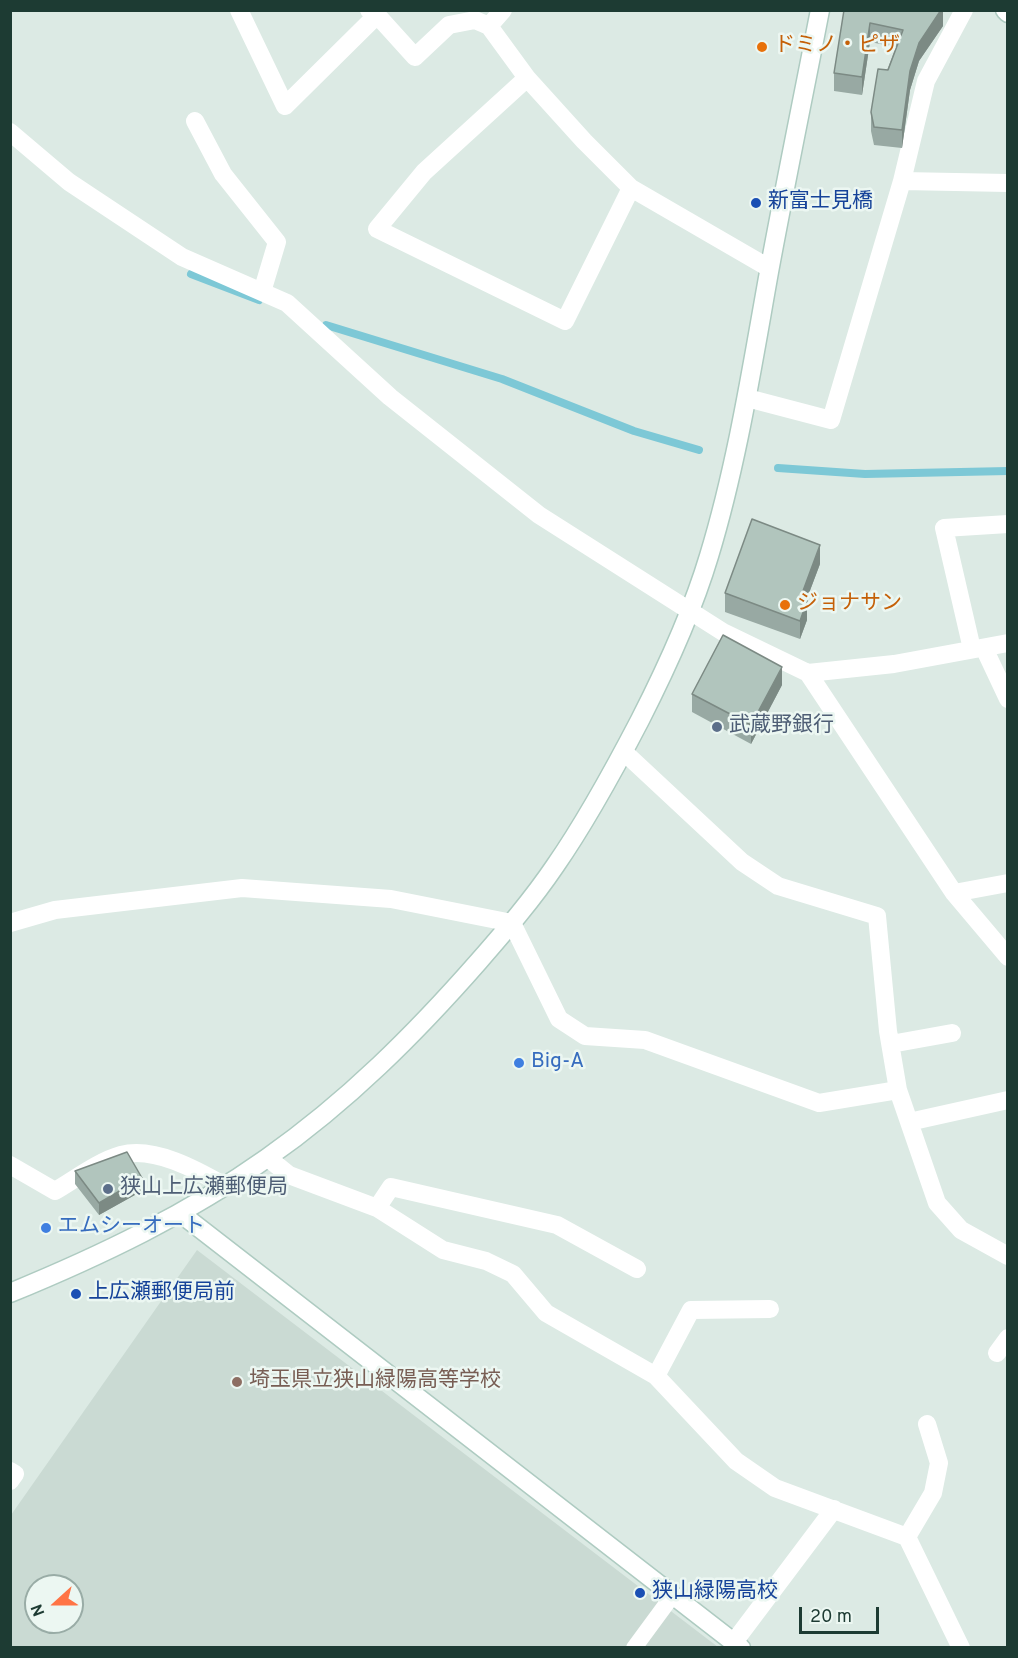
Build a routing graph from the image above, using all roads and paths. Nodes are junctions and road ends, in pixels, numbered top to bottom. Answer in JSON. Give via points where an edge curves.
{"nodes":[{"id":1,"x":238,"y":10,"type":"edge"},
{"id":2,"x":503,"y":10,"type":"edge"},
{"id":3,"x":820,"y":10,"type":"edge"},
{"id":4,"x":964,"y":10,"type":"edge"},
{"id":5,"x":373,"y":13,"type":"edge"},
{"id":6,"x":489,"y":26,"type":"junction"},
{"id":7,"x":527,"y":78,"type":"junction"},
{"id":8,"x":195,"y":121,"type":"dead end"},
{"id":9,"x":10,"y":132,"type":"edge"},
{"id":10,"x":902,"y":181,"type":"junction"},
{"id":11,"x":1008,"y":183,"type":"edge"},
{"id":12,"x":631,"y":188,"type":"junction"},
{"id":13,"x":770,"y":268,"type":"junction"},
{"id":14,"x":262,"y":292,"type":"junction"},
{"id":15,"x":747,"y":398,"type":"junction"},
{"id":16,"x":1008,"y":524,"type":"edge"},
{"id":17,"x":690,"y":610,"type":"junction"},
{"id":18,"x":1008,"y":643,"type":"edge"},
{"id":19,"x":978,"y":649,"type":"junction"},
{"id":20,"x":808,"y":673,"type":"junction"},
{"id":21,"x":1008,"y":699,"type":"edge"},
{"id":22,"x":624,"y":752,"type":"junction"},
{"id":23,"x":1008,"y":883,"type":"edge"},
{"id":24,"x":954,"y":893,"type":"junction"},
{"id":25,"x":10,"y":923,"type":"edge"},
{"id":26,"x":512,"y":923,"type":"junction"},
{"id":27,"x":1008,"y":957,"type":"edge"},
{"id":28,"x":951,"y":1033,"type":"dead end"},
{"id":29,"x":891,"y":1044,"type":"junction"},
{"id":30,"x":898,"y":1090,"type":"junction"},
{"id":31,"x":1008,"y":1100,"type":"edge"},
{"id":32,"x":909,"y":1122,"type":"junction"},
{"id":33,"x":268,"y":1158,"type":"junction"},
{"id":34,"x":10,"y":1165,"type":"edge"},
{"id":35,"x":225,"y":1186,"type":"junction"},
{"id":36,"x":377,"y":1208,"type":"junction"},
{"id":37,"x":180,"y":1213,"type":"junction"},
{"id":38,"x":1008,"y":1256,"type":"edge"},
{"id":39,"x":638,"y":1269,"type":"dead end"},
{"id":40,"x":10,"y":1293,"type":"edge"},
{"id":41,"x":770,"y":1310,"type":"dead end"},
{"id":42,"x":656,"y":1376,"type":"junction"},
{"id":43,"x":927,"y":1424,"type":"dead end"},
{"id":44,"x":10,"y":1471,"type":"edge"},
{"id":45,"x":10,"y":1481,"type":"edge"},
{"id":46,"x":834,"y":1509,"type":"junction"},
{"id":47,"x":907,"y":1537,"type":"junction"},
{"id":48,"x":673,"y":1595,"type":"junction"},
{"id":49,"x":738,"y":1645,"type":"edge"},
{"id":50,"x":634,"y":1647,"type":"edge"},
{"id":51,"x":961,"y":1647,"type":"edge"}],
"edges":[{"from":1,"to":5,"type":"street","via":[[285,106]]},
{"from":2,"to":6,"type":"street"},
{"from":3,"to":13,"type":"street"},
{"from":4,"to":10,"type":"street","via":[[926,81]]},
{"from":5,"to":6,"type":"street","via":[[415,57],[449,26],[475,20]]},
{"from":6,"to":7,"type":"street"},
{"from":7,"to":12,"type":"street"},
{"from":7,"to":12,"type":"street","via":[[424,172],[377,229],[564,321]]},
{"from":8,"to":14,"type":"street","via":[[223,174],[277,242]]},
{"from":9,"to":14,"type":"street","via":[[69,182],[182,257]]},
{"from":10,"to":11,"type":"street"},
{"from":10,"to":15,"type":"street","via":[[831,420]]},
{"from":12,"to":13,"type":"street"},
{"from":13,"to":15,"type":"street"},
{"from":14,"to":17,"type":"street","via":[[287,303],[390,397],[539,515]]},
{"from":15,"to":17,"type":"street","via":[[722,511]]},
{"from":16,"to":19,"type":"street","via":[[944,528]]},
{"from":17,"to":20,"type":"street","via":[[723,632]]},
{"from":17,"to":22,"type":"street"},
{"from":18,"to":19,"type":"street"},
{"from":19,"to":20,"type":"street","via":[[894,664]]},
{"from":19,"to":21,"type":"street"},
{"from":20,"to":24,"type":"street"},
{"from":22,"to":26,"type":"street","via":[[579,831]]},
{"from":22,"to":29,"type":"street","via":[[742,862],[778,886],[877,916]]},
{"from":23,"to":24,"type":"street"},
{"from":24,"to":27,"type":"street"},
{"from":25,"to":26,"type":"street","via":[[56,910],[242,888],[391,899]]},
{"from":26,"to":30,"type":"street","via":[[559,1019],[585,1035],[645,1040],[819,1103]]},
{"from":26,"to":33,"type":"street","via":[[383,1064]]},
{"from":28,"to":29,"type":"street"},
{"from":29,"to":30,"type":"street"},
{"from":30,"to":32,"type":"street"},
{"from":31,"to":32,"type":"street"},
{"from":32,"to":38,"type":"street","via":[[937,1203],[961,1230]]},
{"from":33,"to":35,"type":"street"},
{"from":33,"to":36,"type":"street","via":[[289,1175]]},
{"from":34,"to":35,"type":"street","via":[[55,1191],[120,1155],[141,1153],[191,1167]]},
{"from":35,"to":37,"type":"street"},
{"from":36,"to":39,"type":"street","via":[[392,1187],[557,1225]]},
{"from":36,"to":42,"type":"street","via":[[443,1250],[513,1274],[546,1313]]},
{"from":37,"to":40,"type":"street","via":[[100,1254]]},
{"from":37,"to":48,"type":"street"},
{"from":41,"to":42,"type":"street","via":[[691,1310]]},
{"from":42,"to":46,"type":"street","via":[[736,1461],[775,1488]]},
{"from":43,"to":47,"type":"street","via":[[939,1463],[933,1493]]},
{"from":44,"to":45,"type":"street","via":[[15,1474]]},
{"from":46,"to":47,"type":"street"},
{"from":46,"to":49,"type":"street"},
{"from":47,"to":51,"type":"street"},
{"from":48,"to":49,"type":"street"},
{"from":48,"to":50,"type":"lane"}]}
